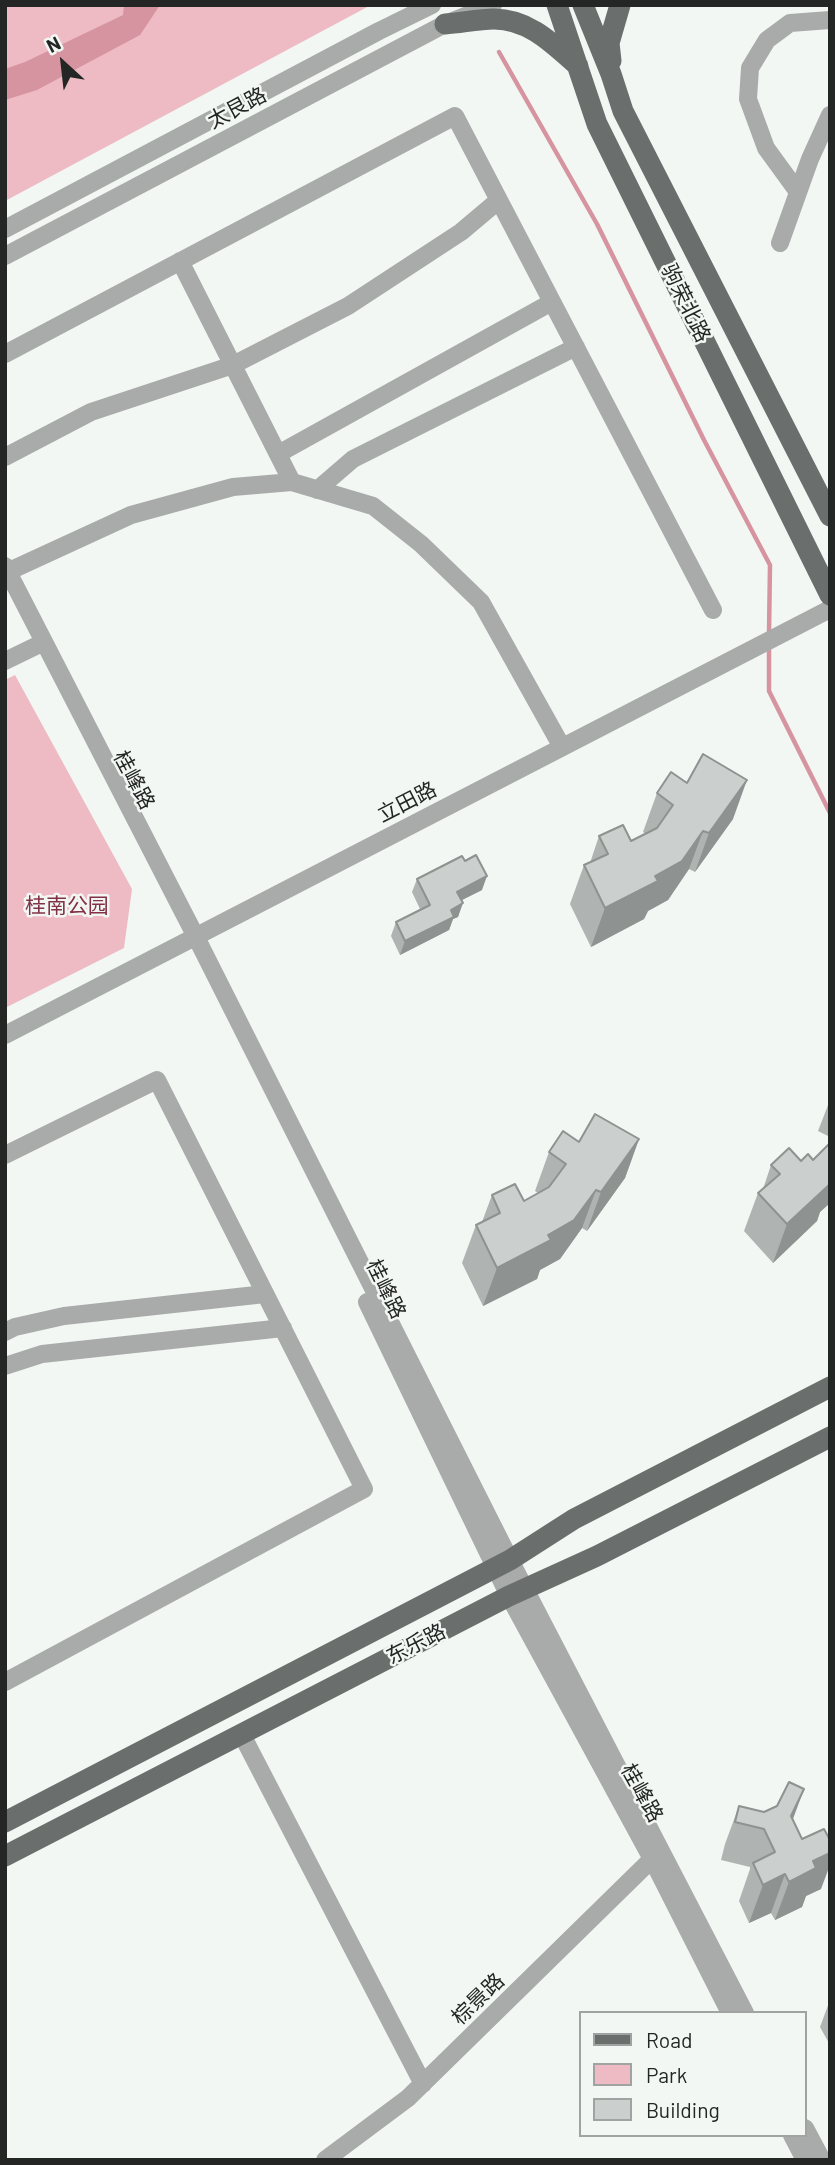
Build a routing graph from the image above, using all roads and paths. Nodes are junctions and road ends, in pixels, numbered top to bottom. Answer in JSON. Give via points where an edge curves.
{"nodes":[{"id":1,"x":432,"y":5,"type":"edge"},
{"id":2,"x":493,"y":5,"type":"edge"},
{"id":3,"x":557,"y":5,"type":"edge"},
{"id":4,"x":583,"y":5,"type":"edge"},
{"id":5,"x":620,"y":5,"type":"edge"},
{"id":6,"x":830,"y":20,"type":"edge"},
{"id":7,"x":445,"y":24,"type":"junction"},
{"id":8,"x":578,"y":66,"type":"junction"},
{"id":9,"x":611,"y":74,"type":"junction"},
{"id":10,"x":830,"y":115,"type":"edge"},
{"id":11,"x":798,"y":192,"type":"junction"},
{"id":12,"x":499,"y":200,"type":"junction"},
{"id":13,"x":5,"y":229,"type":"edge"},
{"id":14,"x":780,"y":243,"type":"dead end"},
{"id":15,"x":5,"y":256,"type":"edge"},
{"id":16,"x":180,"y":261,"type":"junction"},
{"id":17,"x":552,"y":302,"type":"junction"},
{"id":18,"x":576,"y":347,"type":"junction"},
{"id":19,"x":5,"y":354,"type":"edge"},
{"id":20,"x":233,"y":365,"type":"junction"},
{"id":21,"x":278,"y":454,"type":"junction"},
{"id":22,"x":5,"y":457,"type":"edge"},
{"id":23,"x":292,"y":482,"type":"junction"},
{"id":24,"x":317,"y":490,"type":"junction"},
{"id":25,"x":830,"y":516,"type":"edge"},
{"id":26,"x":6,"y":573,"type":"edge"},
{"id":27,"x":830,"y":595,"type":"edge"},
{"id":28,"x":830,"y":609,"type":"edge"},
{"id":29,"x":713,"y":610,"type":"dead end"},
{"id":30,"x":38,"y":645,"type":"junction"},
{"id":31,"x":5,"y":661,"type":"edge"},
{"id":32,"x":562,"y":747,"type":"junction"},
{"id":33,"x":194,"y":938,"type":"junction"},
{"id":34,"x":5,"y":1035,"type":"edge"},
{"id":35,"x":5,"y":1155,"type":"edge"},
{"id":36,"x":265,"y":1294,"type":"junction"},
{"id":37,"x":283,"y":1328,"type":"junction"},
{"id":38,"x":5,"y":1332,"type":"edge"},
{"id":39,"x":5,"y":1366,"type":"edge"},
{"id":40,"x":830,"y":1387,"type":"edge"},
{"id":41,"x":830,"y":1437,"type":"edge"},
{"id":42,"x":502,"y":1564,"type":"junction"},
{"id":43,"x":517,"y":1592,"type":"junction"},
{"id":44,"x":5,"y":1682,"type":"edge"},
{"id":45,"x":242,"y":1733,"type":"junction"},
{"id":46,"x":5,"y":1822,"type":"edge"},
{"id":47,"x":5,"y":1856,"type":"edge"},
{"id":48,"x":652,"y":1859,"type":"junction"},
{"id":49,"x":729,"y":2011,"type":"edge"},
{"id":50,"x":745,"y":2011,"type":"edge"},
{"id":51,"x":423,"y":2084,"type":"junction"},
{"id":52,"x":807,"y":2132,"type":"edge"},
{"id":53,"x":793,"y":2137,"type":"edge"},
{"id":54,"x":325,"y":2160,"type":"edge"},
{"id":55,"x":804,"y":2160,"type":"edge"},
{"id":56,"x":822,"y":2160,"type":"edge"}],
"edges":[{"from":1,"to":13,"type":"street","name":"太艮路"},
{"from":2,"to":7,"type":"street","name":"太艮路"},
{"from":3,"to":8,"type":"main road","name":"驹荣北路"},
{"from":4,"to":9,"type":"main road"},
{"from":5,"to":9,"type":"main road","via":[[610,43]]},
{"from":6,"to":11,"type":"street","via":[[790,23],[767,40],[750,68],[748,99],[766,148]]},
{"from":7,"to":8,"type":"main road","via":[[495,19],[518,23],[539,32]]},
{"from":7,"to":15,"type":"street","name":"太艮路"},
{"from":8,"to":27,"type":"main road","name":"驹荣北路","via":[[597,124]]},
{"from":9,"to":25,"type":"main road","via":[[623,111]]},
{"from":10,"to":11,"type":"street"},
{"from":11,"to":14,"type":"street"},
{"from":12,"to":16,"type":"street","via":[[455,116]]},
{"from":12,"to":17,"type":"street"},
{"from":12,"to":20,"type":"street","via":[[461,232],[348,306]]},
{"from":16,"to":19,"type":"street"},
{"from":16,"to":20,"type":"street"},
{"from":17,"to":18,"type":"street"},
{"from":17,"to":21,"type":"street"},
{"from":18,"to":24,"type":"street","via":[[353,459]]},
{"from":18,"to":29,"type":"street"},
{"from":20,"to":21,"type":"street"},
{"from":20,"to":22,"type":"street","via":[[91,412]]},
{"from":21,"to":23,"type":"street"},
{"from":23,"to":24,"type":"street"},
{"from":23,"to":26,"type":"street","via":[[233,487],[131,515]]},
{"from":24,"to":32,"type":"street","via":[[373,506],[481,602]]},
{"from":26,"to":30,"type":"street","name":"桂峰路"},
{"from":26,"to":33,"type":"street"},
{"from":28,"to":32,"type":"street","name":"立田路"},
{"from":30,"to":31,"type":"street"},
{"from":30,"to":33,"type":"street","name":"桂峰路"},
{"from":32,"to":33,"type":"street","name":"立田路"},
{"from":33,"to":34,"type":"street","name":"立田路"},
{"from":33,"to":42,"type":"street","name":"桂峰路"},
{"from":35,"to":36,"type":"street","via":[[157,1080]]},
{"from":36,"to":37,"type":"street"},
{"from":36,"to":38,"type":"street","via":[[64,1316]]},
{"from":37,"to":39,"type":"street","via":[[41,1354]]},
{"from":37,"to":44,"type":"street","via":[[364,1489]]},
{"from":40,"to":42,"type":"main road","via":[[574,1519]]},
{"from":41,"to":43,"type":"main road","name":"东乐路"},
{"from":42,"to":43,"type":"street","name":"桂峰路"},
{"from":42,"to":46,"type":"main road"},
{"from":43,"to":45,"type":"main road","name":"东乐路"},
{"from":43,"to":48,"type":"street","name":"桂峰路"},
{"from":43,"to":50,"type":"street"},
{"from":45,"to":47,"type":"main road","name":"东乐路"},
{"from":45,"to":51,"type":"street"},
{"from":48,"to":49,"type":"street","name":"桂峰路"},
{"from":48,"to":51,"type":"street","name":"棕景路"},
{"from":51,"to":54,"type":"street","name":"棕景路"},
{"from":52,"to":56,"type":"street"},
{"from":53,"to":55,"type":"street"}]}
